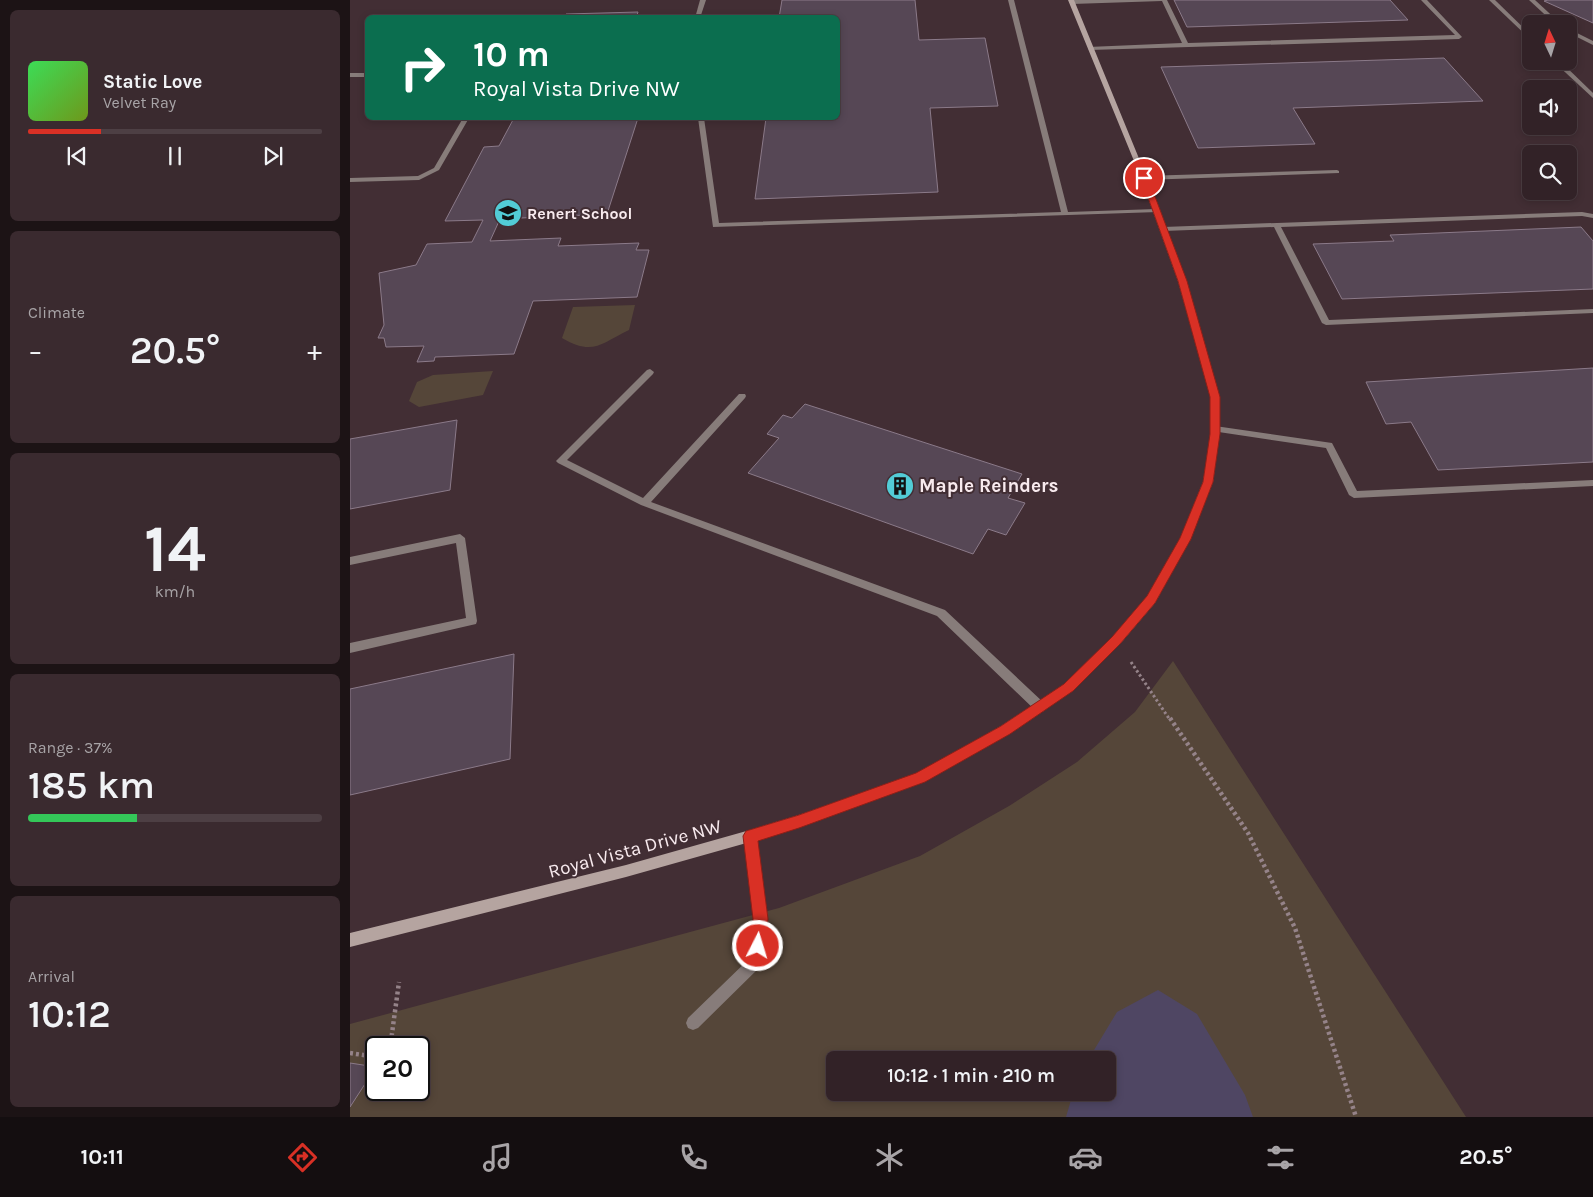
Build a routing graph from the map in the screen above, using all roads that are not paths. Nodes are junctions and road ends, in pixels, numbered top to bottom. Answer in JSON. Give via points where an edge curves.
{"nodes":[{"id":1,"x":703,"y":0,"type":"edge"},
{"id":2,"x":1011,"y":0,"type":"edge"},
{"id":3,"x":1162,"y":0,"type":"edge"},
{"id":4,"x":1424,"y":0,"type":"edge"},
{"id":5,"x":1492,"y":0,"type":"edge"},
{"id":6,"x":1532,"y":0,"type":"edge"},
{"id":7,"x":1072,"y":1,"type":"edge"},
{"id":8,"x":698,"y":15,"type":"edge"},
{"id":9,"x":1548,"y":15,"type":"edge"},
{"id":10,"x":1522,"y":29,"type":"edge"},
{"id":11,"x":1578,"y":36,"type":"edge"},
{"id":12,"x":1593,"y":43,"type":"edge"},
{"id":13,"x":1186,"y":45,"type":"junction"},
{"id":14,"x":1090,"y":48,"type":"junction"},
{"id":15,"x":1566,"y":70,"type":"edge"},
{"id":16,"x":365,"y":74,"type":"edge"},
{"id":17,"x":350,"y":75,"type":"edge"},
{"id":18,"x":1593,"y":96,"type":"edge"},
{"id":19,"x":465,"y":120,"type":"edge"},
{"id":20,"x":701,"y":120,"type":"edge"},
{"id":21,"x":1336,"y":172,"type":"dead end"},
{"id":22,"x":1144,"y":178,"type":"junction"},
{"id":23,"x":350,"y":180,"type":"edge"},
{"id":24,"x":1156,"y":211,"type":"junction"},
{"id":25,"x":1065,"y":214,"type":"junction"},
{"id":26,"x":1593,"y":216,"type":"edge"},
{"id":27,"x":1276,"y":225,"type":"junction"},
{"id":28,"x":1163,"y":229,"type":"junction"},
{"id":29,"x":1593,"y":311,"type":"edge"},
{"id":30,"x":650,"y":372,"type":"dead end"},
{"id":31,"x":742,"y":396,"type":"dead end"},
{"id":32,"x":1215,"y":429,"type":"junction"},
{"id":33,"x":1593,"y":483,"type":"edge"},
{"id":34,"x":644,"y":503,"type":"junction"},
{"id":35,"x":350,"y":561,"type":"edge"},
{"id":36,"x":350,"y":648,"type":"edge"},
{"id":37,"x":1040,"y":707,"type":"junction"},
{"id":38,"x":750,"y":836,"type":"junction"},
{"id":39,"x":350,"y":940,"type":"edge"},
{"id":40,"x":693,"y":1023,"type":"dead end"}],
"edges":[{"from":1,"to":8,"type":"lane"},
{"from":2,"to":25,"type":"lane"},
{"from":3,"to":7,"type":"lane"},
{"from":3,"to":13,"type":"lane"},
{"from":4,"to":13,"type":"lane","via":[[1459,37]]},
{"from":5,"to":10,"type":"lane"},
{"from":6,"to":9,"type":"lane"},
{"from":7,"to":14,"type":"street","name":"Royal Vista Drive NW"},
{"from":11,"to":12,"type":"lane"},
{"from":13,"to":14,"type":"lane"},
{"from":14,"to":22,"type":"street","name":"Royal Vista Drive NW"},
{"from":15,"to":18,"type":"lane"},
{"from":16,"to":17,"type":"lane"},
{"from":19,"to":23,"type":"lane","via":[[437,169],[420,178]]},
{"from":20,"to":25,"type":"lane","via":[[716,226]]},
{"from":21,"to":22,"type":"lane"},
{"from":22,"to":24,"type":"street","name":"Royal Vista Drive NW"},
{"from":24,"to":25,"type":"lane"},
{"from":24,"to":28,"type":"street","name":"Royal Vista Drive NW"},
{"from":26,"to":27,"type":"lane"},
{"from":27,"to":28,"type":"lane"},
{"from":27,"to":29,"type":"lane","via":[[1326,323]]},
{"from":28,"to":32,"type":"street","name":"Royal Vista Drive NW","via":[[1206,362],[1215,397]]},
{"from":30,"to":34,"type":"lane","via":[[561,461]]},
{"from":31,"to":34,"type":"lane"},
{"from":32,"to":33,"type":"lane","via":[[1329,445],[1354,495]]},
{"from":32,"to":37,"type":"street","name":"Royal Vista Drive NW","via":[[1208,482],[1185,539],[1151,600],[1116,641],[1069,687]]},
{"from":34,"to":37,"type":"lane","via":[[941,613]]},
{"from":35,"to":36,"type":"lane","via":[[460,538],[472,621]]},
{"from":37,"to":38,"type":"street","name":"Royal Vista Drive NW","via":[[920,778],[799,822]]},
{"from":38,"to":39,"type":"street","name":"Royal Vista Drive NW","via":[[626,871]]},
{"from":38,"to":40,"type":"lane","via":[[761,919],[757,960]]}]}
